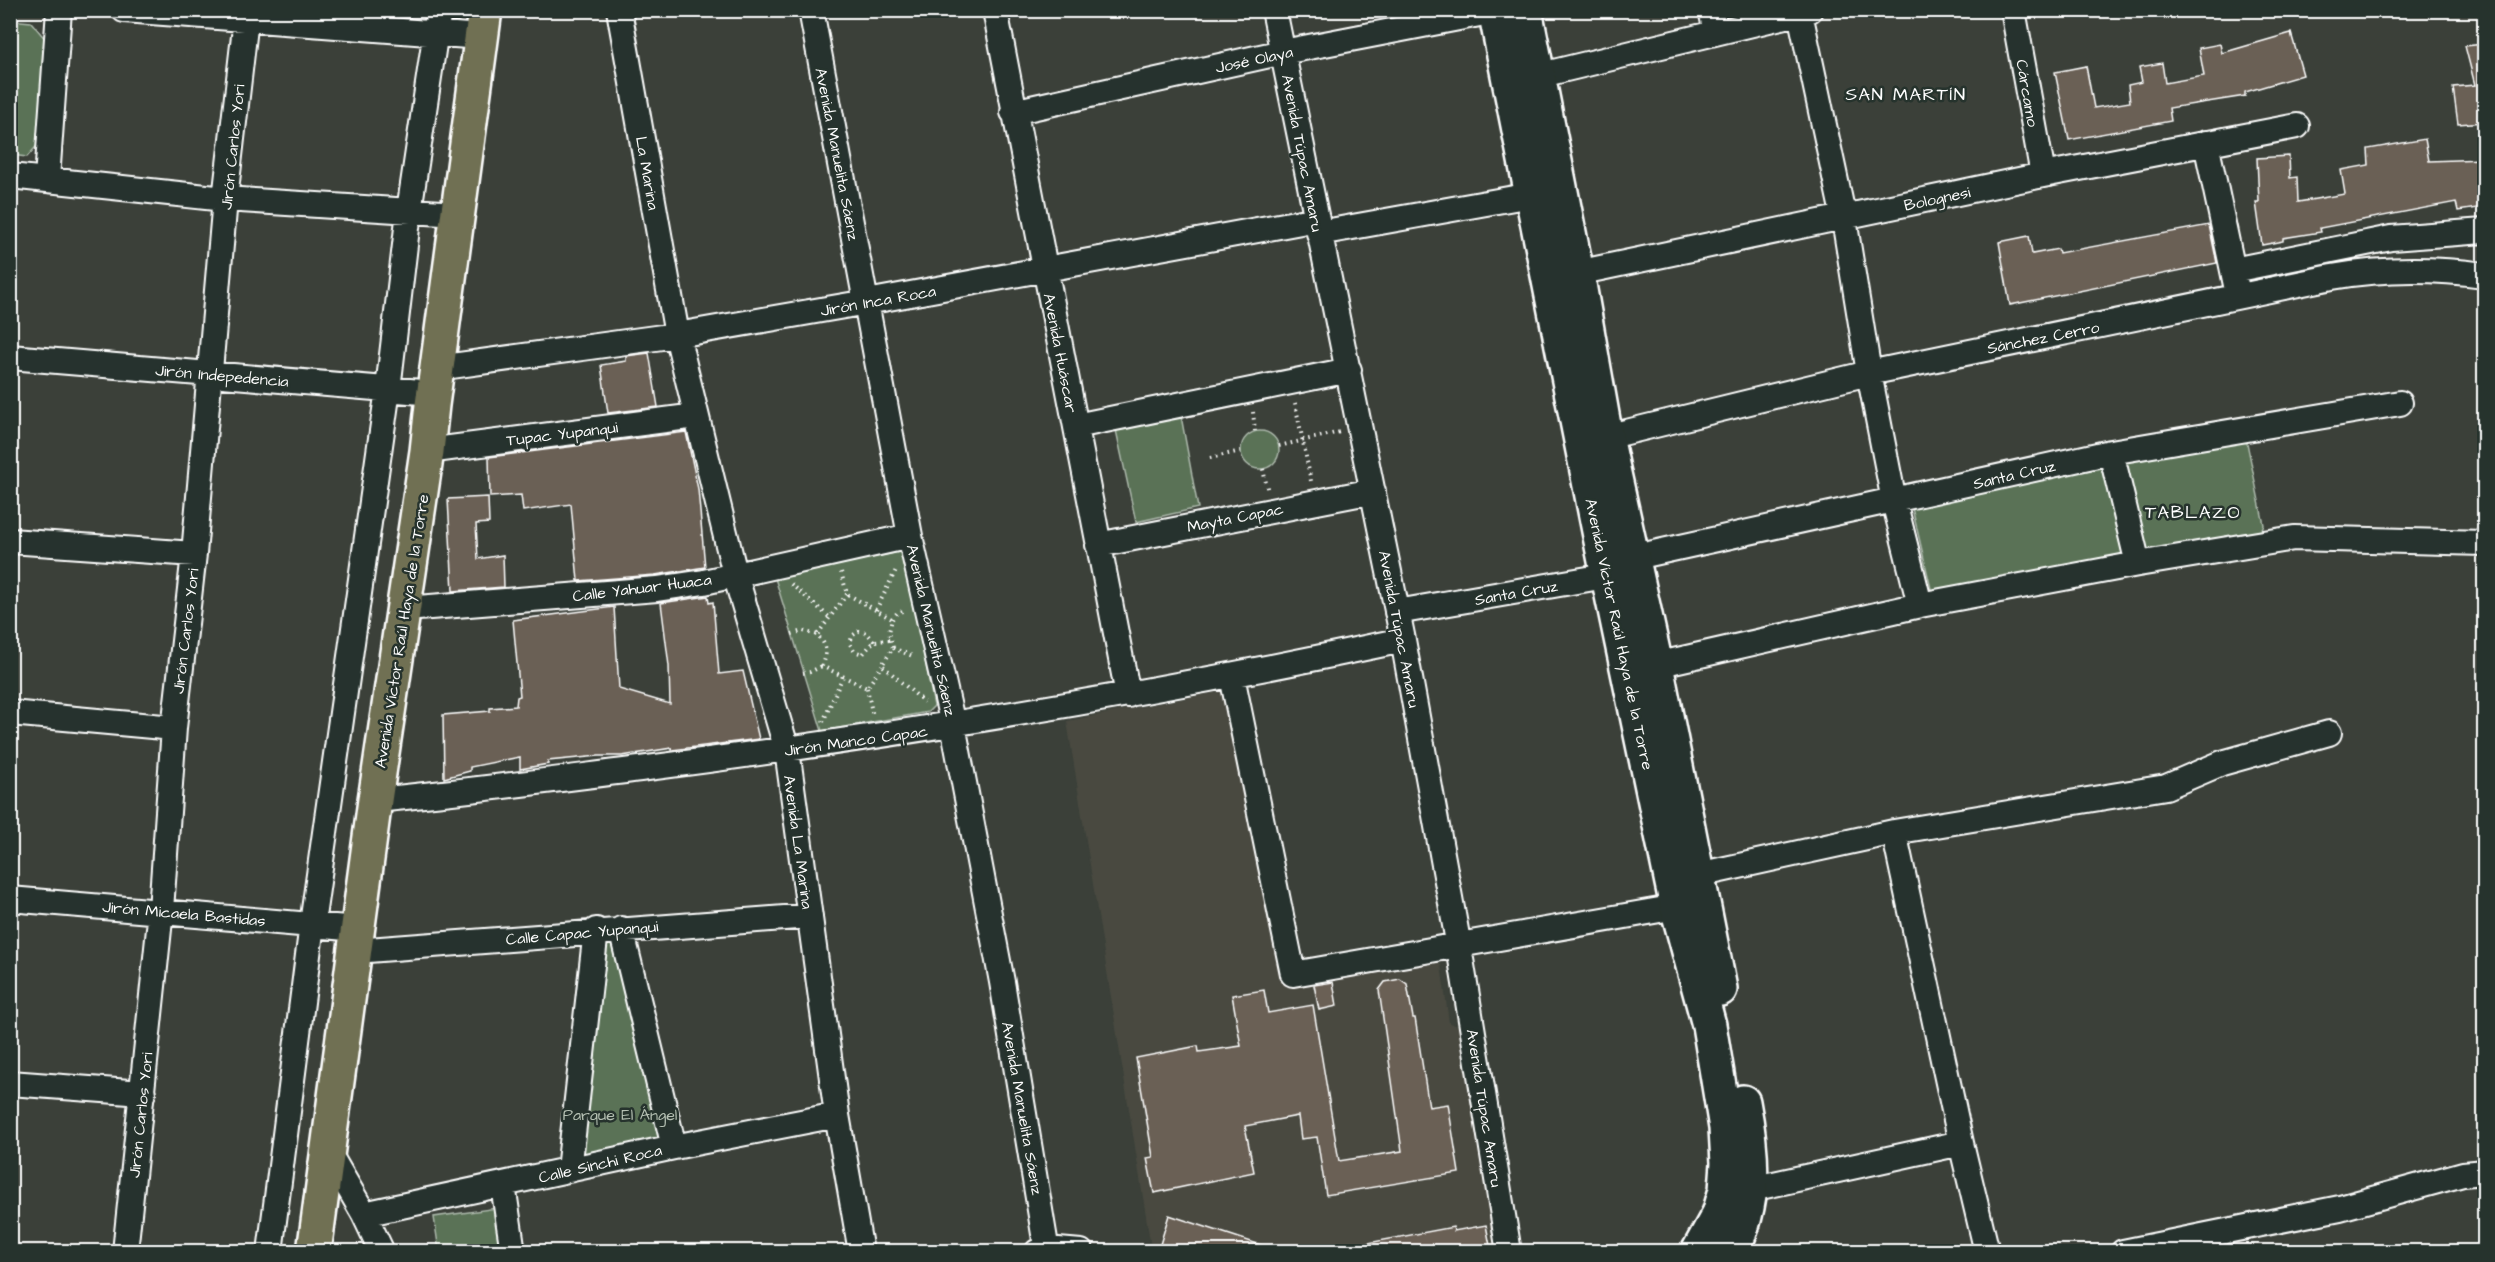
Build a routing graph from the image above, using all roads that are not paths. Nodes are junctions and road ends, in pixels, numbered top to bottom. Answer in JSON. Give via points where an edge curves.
{"nodes":[{"id":1,"x":59,"y":10,"type":"edge"},
{"id":2,"x":124,"y":10,"type":"edge"},
{"id":3,"x":619,"y":10,"type":"edge"},
{"id":4,"x":811,"y":10,"type":"edge"},
{"id":5,"x":995,"y":10,"type":"edge"},
{"id":6,"x":1274,"y":10,"type":"edge"},
{"id":7,"x":2013,"y":10,"type":"edge"},
{"id":8,"x":1505,"y":11,"type":"edge"},
{"id":9,"x":1805,"y":12,"type":"edge"},
{"id":10,"x":246,"y":15,"type":"edge"},
{"id":11,"x":1713,"y":21,"type":"edge"},
{"id":12,"x":437,"y":22,"type":"edge"},
{"id":13,"x":483,"y":24,"type":"edge"},
{"id":14,"x":1282,"y":52,"type":"junction"},
{"id":15,"x":1537,"y":76,"type":"junction"},
{"id":16,"x":1013,"y":112,"type":"junction"},
{"id":17,"x":2297,"y":126,"type":"dead end"},
{"id":18,"x":2206,"y":143,"type":"junction"},
{"id":19,"x":10,"y":176,"type":"edge"},
{"id":20,"x":2043,"y":176,"type":"junction"},
{"id":21,"x":47,"y":179,"type":"junction"},
{"id":22,"x":1531,"y":195,"type":"junction"},
{"id":23,"x":225,"y":199,"type":"junction"},
{"id":24,"x":409,"y":211,"type":"junction"},
{"id":25,"x":458,"y":214,"type":"junction"},
{"id":26,"x":1844,"y":219,"type":"junction"},
{"id":27,"x":1318,"y":226,"type":"junction"},
{"id":28,"x":2484,"y":231,"type":"edge"},
{"id":29,"x":1045,"y":268,"type":"junction"},
{"id":30,"x":2233,"y":270,"type":"junction"},
{"id":31,"x":1577,"y":273,"type":"junction"},
{"id":32,"x":2484,"y":274,"type":"edge"},
{"id":33,"x":2238,"y":297,"type":"junction"},
{"id":34,"x":867,"y":302,"type":"junction"},
{"id":35,"x":677,"y":335,"type":"junction"},
{"id":36,"x":10,"y":357,"type":"edge"},
{"id":37,"x":1349,"y":370,"type":"junction"},
{"id":38,"x":1869,"y":372,"type":"junction"},
{"id":39,"x":209,"y":374,"type":"junction"},
{"id":40,"x":435,"y":381,"type":"junction"},
{"id":41,"x":387,"y":389,"type":"junction"},
{"id":42,"x":2400,"y":403,"type":"dead end"},
{"id":43,"x":696,"y":416,"type":"junction"},
{"id":44,"x":1076,"y":426,"type":"junction"},
{"id":45,"x":1606,"y":437,"type":"junction"},
{"id":46,"x":427,"y":451,"type":"junction"},
{"id":47,"x":2111,"y":452,"type":"junction"},
{"id":48,"x":1373,"y":491,"type":"junction"},
{"id":49,"x":1894,"y":501,"type":"junction"},
{"id":50,"x":910,"y":536,"type":"junction"},
{"id":51,"x":10,"y":541,"type":"edge"},
{"id":52,"x":2484,"y":543,"type":"edge"},
{"id":53,"x":1098,"y":544,"type":"junction"},
{"id":54,"x":194,"y":554,"type":"junction"},
{"id":55,"x":2138,"y":564,"type":"junction"},
{"id":56,"x":1625,"y":568,"type":"junction"},
{"id":57,"x":735,"y":574,"type":"junction"},
{"id":58,"x":1920,"y":605,"type":"junction"},
{"id":59,"x":405,"y":609,"type":"junction"},
{"id":60,"x":1397,"y":612,"type":"junction"},
{"id":61,"x":1403,"y":640,"type":"junction"},
{"id":62,"x":1656,"y":665,"type":"junction"},
{"id":63,"x":1232,"y":676,"type":"junction"},
{"id":64,"x":1128,"y":695,"type":"junction"},
{"id":65,"x":10,"y":713,"type":"edge"},
{"id":66,"x":953,"y":725,"type":"junction"},
{"id":67,"x":174,"y":728,"type":"junction"},
{"id":68,"x":2329,"y":733,"type":"dead end"},
{"id":69,"x":786,"y":750,"type":"junction"},
{"id":70,"x":375,"y":800,"type":"junction"},
{"id":71,"x":1894,"y":832,"type":"junction"},
{"id":72,"x":1698,"y":875,"type":"junction"},
{"id":73,"x":10,"y":899,"type":"edge"},
{"id":74,"x":1677,"y":907,"type":"junction"},
{"id":75,"x":161,"y":910,"type":"junction"},
{"id":76,"x":810,"y":916,"type":"junction"},
{"id":77,"x":312,"y":924,"type":"junction"},
{"id":78,"x":621,"y":928,"type":"junction"},
{"id":79,"x":596,"y":930,"type":"junction"},
{"id":80,"x":356,"y":940,"type":"junction"},
{"id":81,"x":1459,"y":947,"type":"junction"},
{"id":82,"x":10,"y":1083,"type":"edge"},
{"id":83,"x":143,"y":1093,"type":"junction"},
{"id":84,"x":837,"y":1115,"type":"junction"},
{"id":85,"x":1961,"y":1143,"type":"junction"},
{"id":86,"x":674,"y":1147,"type":"junction"},
{"id":87,"x":327,"y":1150,"type":"junction"},
{"id":88,"x":569,"y":1170,"type":"junction"},
{"id":89,"x":2484,"y":1172,"type":"edge"},
{"id":90,"x":503,"y":1185,"type":"junction"},
{"id":91,"x":1751,"y":1189,"type":"junction"},
{"id":92,"x":364,"y":1214,"type":"junction"},
{"id":93,"x":125,"y":1251,"type":"edge"},
{"id":94,"x":270,"y":1251,"type":"edge"},
{"id":95,"x":314,"y":1251,"type":"edge"},
{"id":96,"x":382,"y":1251,"type":"edge"},
{"id":97,"x":513,"y":1251,"type":"edge"},
{"id":98,"x":861,"y":1251,"type":"edge"},
{"id":99,"x":1044,"y":1251,"type":"edge"},
{"id":100,"x":1081,"y":1251,"type":"edge"},
{"id":101,"x":1509,"y":1251,"type":"edge"},
{"id":102,"x":1698,"y":1251,"type":"edge"},
{"id":103,"x":1731,"y":1251,"type":"edge"},
{"id":104,"x":1987,"y":1251,"type":"edge"},
{"id":105,"x":2130,"y":1251,"type":"edge"}],
"edges":[{"from":1,"to":21,"type":"street"},
{"from":2,"to":10,"type":"street"},
{"from":3,"to":35,"type":"street","name":"La Marina"},
{"from":4,"to":34,"type":"street","name":"Avenida Manuelita Sáenz"},
{"from":5,"to":16,"type":"street","name":"Avenida Huáscar"},
{"from":6,"to":14,"type":"street","name":"Avenida Túpac Amaru"},
{"from":7,"to":20,"type":"street","name":"Cárcamo"},
{"from":8,"to":14,"type":"street","name":"José Olaya"},
{"from":8,"to":15,"type":"main road","name":"Avenida Víctor Raúl Haya de la Torre"},
{"from":8,"to":22,"type":"main road","name":"Avenida Víctor Raúl Haya de la Torre"},
{"from":9,"to":11,"type":"street"},
{"from":9,"to":26,"type":"street"},
{"from":10,"to":12,"type":"street"},
{"from":10,"to":23,"type":"street","name":"Jirón Carlos Yori"},
{"from":11,"to":15,"type":"street"},
{"from":12,"to":13,"type":"street"},
{"from":12,"to":24,"type":"street"},
{"from":13,"to":25,"type":"main road","name":"Avenida Víctor Raúl Haya de la Torre"},
{"from":14,"to":16,"type":"street","name":"José Olaya"},
{"from":14,"to":27,"type":"street","name":"Avenida Túpac Amaru"},
{"from":15,"to":31,"type":"main road","name":"Avenida Víctor Raúl Haya de la Torre"},
{"from":16,"to":29,"type":"street","name":"Avenida Huáscar"},
{"from":17,"to":18,"type":"street","name":"Bolognesi"},
{"from":18,"to":20,"type":"street","name":"Bolognesi"},
{"from":18,"to":30,"type":"street"},
{"from":19,"to":21,"type":"street"},
{"from":20,"to":26,"type":"street","name":"Bolognesi"},
{"from":21,"to":23,"type":"street"},
{"from":22,"to":27,"type":"street","name":"Jirón Inca Roca"},
{"from":22,"to":56,"type":"main road","name":"Avenida Víctor Raúl Haya de la Torre"},
{"from":23,"to":24,"type":"street"},
{"from":23,"to":39,"type":"street","name":"Jirón Carlos Yori"},
{"from":24,"to":25,"type":"street"},
{"from":24,"to":41,"type":"street"},
{"from":25,"to":40,"type":"main road","name":"Avenida Víctor Raúl Haya de la Torre"},
{"from":26,"to":31,"type":"street","name":"Bolognesi"},
{"from":26,"to":38,"type":"street"},
{"from":27,"to":29,"type":"street","name":"Jirón Inca Roca"},
{"from":27,"to":37,"type":"street","name":"Avenida Túpac Amaru"},
{"from":28,"to":30,"type":"street","via":[[2391,238]]},
{"from":29,"to":34,"type":"street","name":"Jirón Inca Roca"},
{"from":29,"to":44,"type":"street","name":"Avenida Huáscar"},
{"from":30,"to":33,"type":"street"},
{"from":31,"to":45,"type":"main road","name":"Avenida Víctor Raúl Haya de la Torre"},
{"from":32,"to":33,"type":"street","name":"Sánchez Cerro","via":[[2371,270]]},
{"from":33,"to":38,"type":"street","name":"Sánchez Cerro"},
{"from":34,"to":35,"type":"street","name":"Jirón Inca Roca"},
{"from":34,"to":50,"type":"street","name":"Avenida Manuelita Sáenz"},
{"from":35,"to":40,"type":"street","name":"Jirón Inca Roca"},
{"from":35,"to":43,"type":"street","name":"Avenida La Marina"},
{"from":36,"to":39,"type":"street","name":"Jirón Indepedencia"},
{"from":37,"to":44,"type":"street"},
{"from":37,"to":48,"type":"street","name":"Avenida Túpac Amaru"},
{"from":38,"to":45,"type":"street","name":"Sánchez Cerro"},
{"from":38,"to":49,"type":"street"},
{"from":39,"to":41,"type":"street","name":"Jirón Indepedencia"},
{"from":39,"to":54,"type":"street","name":"Jirón Carlos Yori"},
{"from":40,"to":41,"type":"street","name":"Jirón Indepedencia"},
{"from":40,"to":46,"type":"main road","name":"Avenida Víctor Raúl Haya de la Torre"},
{"from":41,"to":77,"type":"street"},
{"from":42,"to":47,"type":"street","name":"Santa Cruz"},
{"from":43,"to":46,"type":"street","name":"Tupac Yupanqui"},
{"from":43,"to":57,"type":"street","name":"Avenida La Marina"},
{"from":44,"to":53,"type":"street","name":"Avenida Huáscar"},
{"from":45,"to":56,"type":"main road","name":"Avenida Víctor Raúl Haya de la Torre"},
{"from":46,"to":59,"type":"main road","name":"Avenida Víctor Raúl Haya de la Torre"},
{"from":47,"to":49,"type":"street","name":"Santa Cruz"},
{"from":47,"to":55,"type":"street"},
{"from":48,"to":53,"type":"street","name":"Mayta Capac"},
{"from":48,"to":60,"type":"street","name":"Avenida Túpac Amaru"},
{"from":49,"to":56,"type":"street","name":"Santa Cruz"},
{"from":49,"to":58,"type":"street"},
{"from":50,"to":57,"type":"street","name":"Calle Yahuar Huaca"},
{"from":50,"to":66,"type":"street","name":"Avenida Manuelita Sáenz"},
{"from":51,"to":54,"type":"street"},
{"from":52,"to":55,"type":"street","via":[[2294,538]]},
{"from":53,"to":64,"type":"street","name":"Avenida Huáscar"},
{"from":54,"to":67,"type":"street","name":"Jirón Carlos Yori"},
{"from":55,"to":58,"type":"street"},
{"from":56,"to":60,"type":"street","name":"Santa Cruz"},
{"from":56,"to":62,"type":"main road","name":"Avenida Víctor Raúl Haya de la Torre"},
{"from":56,"to":74,"type":"main road","name":"Avenida Víctor Raúl Haya de la Torre"},
{"from":57,"to":59,"type":"street","name":"Calle Yahuar Huaca","via":[[657,589]]},
{"from":57,"to":69,"type":"street","name":"Avenida La Marina"},
{"from":58,"to":62,"type":"street"},
{"from":59,"to":70,"type":"main road","name":"Avenida Víctor Raúl Haya de la Torre"},
{"from":60,"to":61,"type":"street","name":"Avenida Túpac Amaru"},
{"from":61,"to":63,"type":"street","name":"Jirón Manco Capac"},
{"from":61,"to":81,"type":"street","name":"Avenida Túpac Amaru"},
{"from":62,"to":72,"type":"main road","name":"Avenida Víctor Raúl Haya de la Torre"},
{"from":63,"to":64,"type":"street","name":"Jirón Manco Capac"},
{"from":63,"to":81,"type":"street","via":[[1293,974]]},
{"from":64,"to":66,"type":"street","name":"Jirón Manco Capac"},
{"from":65,"to":67,"type":"street"},
{"from":66,"to":69,"type":"street","name":"Jirón Manco Capac"},
{"from":66,"to":99,"type":"street","name":"Avenida Manuelita Sáenz","via":[[1002,982]]},
{"from":67,"to":75,"type":"street","name":"Jirón Carlos Yori"},
{"from":68,"to":71,"type":"street","via":[[2222,763],[2166,787]]},
{"from":69,"to":70,"type":"street","name":"Jirón Manco Capac"},
{"from":69,"to":76,"type":"street","name":"Avenida La Marina"},
{"from":70,"to":80,"type":"main road","name":"Avenida Víctor Raúl Haya de la Torre"},
{"from":71,"to":72,"type":"street"},
{"from":71,"to":85,"type":"street"},
{"from":72,"to":91,"type":"main road","name":"Avenida Víctor Raúl Haya de la Torre","via":[[1751,1149]]},
{"from":73,"to":75,"type":"street","name":"Jirón Micaela Bastidas"},
{"from":74,"to":81,"type":"street"},
{"from":74,"to":102,"type":"main road","name":"Avenida Víctor Raúl Haya de la Torre","via":[[1709,1025],[1726,1128],[1725,1190],[1719,1214]]},
{"from":75,"to":77,"type":"street","name":"Jirón Micaela Bastidas"},
{"from":75,"to":83,"type":"street","name":"Jirón Carlos Yori"},
{"from":76,"to":78,"type":"street","name":"Calle Capac Yupanqui"},
{"from":76,"to":84,"type":"street","name":"Avenida La Marina"},
{"from":77,"to":80,"type":"street","name":"Jirón Micaela Bastidas"},
{"from":77,"to":94,"type":"street"},
{"from":78,"to":79,"type":"street","name":"Calle Capac Yupanqui"},
{"from":78,"to":86,"type":"street"},
{"from":79,"to":80,"type":"street","name":"Calle Capac Yupanqui"},
{"from":79,"to":88,"type":"street"},
{"from":80,"to":87,"type":"main road","name":"Avenida Víctor Raúl Haya de la Torre"},
{"from":81,"to":101,"type":"street","name":"Avenida Túpac Amaru"},
{"from":82,"to":83,"type":"street"},
{"from":83,"to":93,"type":"street","name":"Jirón Carlos Yori"},
{"from":84,"to":86,"type":"street","name":"Calle Sinchi Roca"},
{"from":84,"to":98,"type":"street","name":"Avenida La Marina"},
{"from":85,"to":91,"type":"street"},
{"from":85,"to":104,"type":"street"},
{"from":86,"to":88,"type":"street","name":"Calle Sinchi Roca"},
{"from":87,"to":92,"type":"street"},
{"from":87,"to":95,"type":"main road","name":"Avenida Víctor Raúl Haya de la Torre"},
{"from":88,"to":90,"type":"street","name":"Calle Sinchi Roca"},
{"from":89,"to":105,"type":"street","via":[[2463,1174],[2340,1208]]},
{"from":90,"to":92,"type":"street","name":"Calle Sinchi Roca"},
{"from":90,"to":97,"type":"street"},
{"from":91,"to":103,"type":"main road","name":"Avenida Víctor Raúl Haya de la Torre","via":[[1748,1210]]},
{"from":92,"to":96,"type":"street"},
{"from":99,"to":100,"type":"street"}]}
